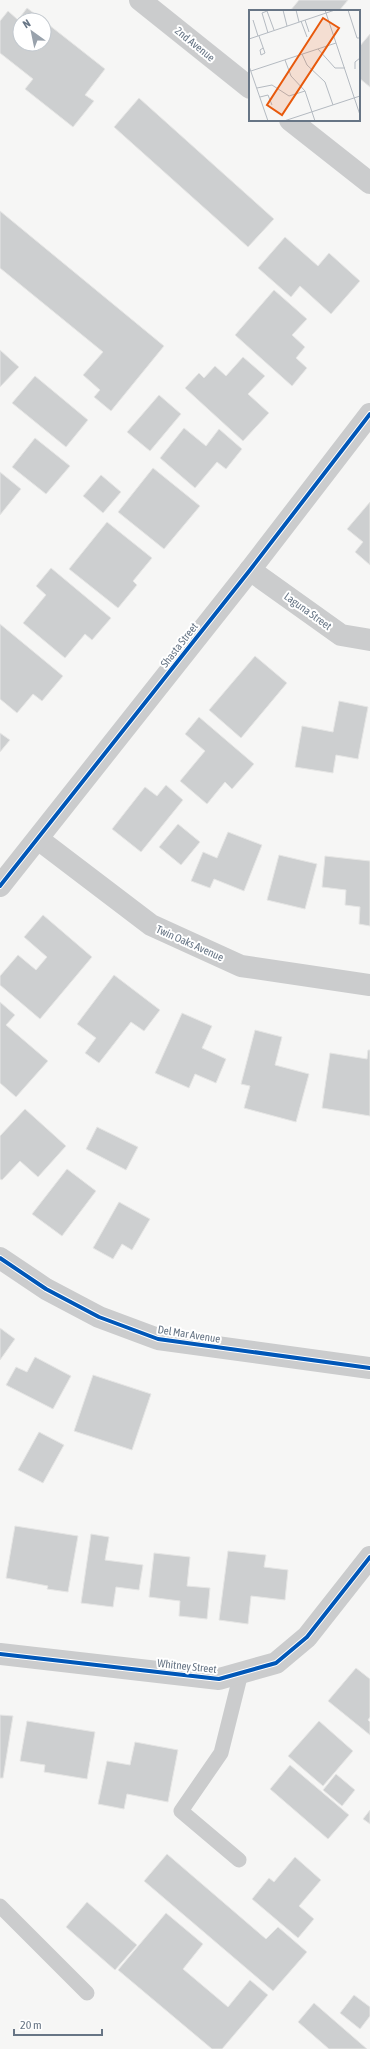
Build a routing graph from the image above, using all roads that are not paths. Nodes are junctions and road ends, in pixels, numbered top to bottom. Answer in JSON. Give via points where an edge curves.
{"nodes":[{"id":1,"x":140,"y":0,"type":"edge"},
{"id":2,"x":249,"y":87,"type":"edge"},
{"id":3,"x":291,"y":121,"type":"edge"},
{"id":4,"x":370,"y":184,"type":"edge"},
{"id":5,"x":370,"y":414,"type":"edge"},
{"id":6,"x":250,"y":570,"type":"junction"},
{"id":7,"x":370,"y":640,"type":"edge"},
{"id":8,"x":38,"y":839,"type":"junction"},
{"id":9,"x":0,"y":886,"type":"edge"},
{"id":10,"x":370,"y":984,"type":"edge"},
{"id":11,"x":0,"y":1258,"type":"edge"},
{"id":12,"x":370,"y":1368,"type":"edge"},
{"id":13,"x":370,"y":1557,"type":"edge"},
{"id":14,"x":0,"y":1654,"type":"edge"},
{"id":15,"x":241,"y":1673,"type":"junction"},
{"id":16,"x":239,"y":1860,"type":"dead end"},
{"id":17,"x":0,"y":1906,"type":"edge"},
{"id":18,"x":87,"y":1993,"type":"dead end"}],
"edges":[{"from":1,"to":2,"type":"street","name":"2nd Avenue"},
{"from":3,"to":4,"type":"street"},
{"from":5,"to":6,"type":"street","name":"Shasta Street"},
{"from":6,"to":7,"type":"street","name":"Laguna Street","via":[[341,635]]},
{"from":6,"to":8,"type":"street","name":"Shasta Street"},
{"from":8,"to":9,"type":"street","name":"Shasta Street"},
{"from":8,"to":10,"type":"street","name":"Twin Oaks Avenue","via":[[151,926],[241,966]]},
{"from":11,"to":12,"type":"street","name":"Del Mar Avenue","via":[[46,1289],[99,1317],[158,1339]]},
{"from":13,"to":15,"type":"street","name":"Whitney Street","via":[[307,1637],[276,1663]]},
{"from":14,"to":15,"type":"street","name":"Whitney Street","via":[[219,1679]]},
{"from":15,"to":16,"type":"lane","via":[[221,1753],[181,1812]]},
{"from":17,"to":18,"type":"lane"}]}
